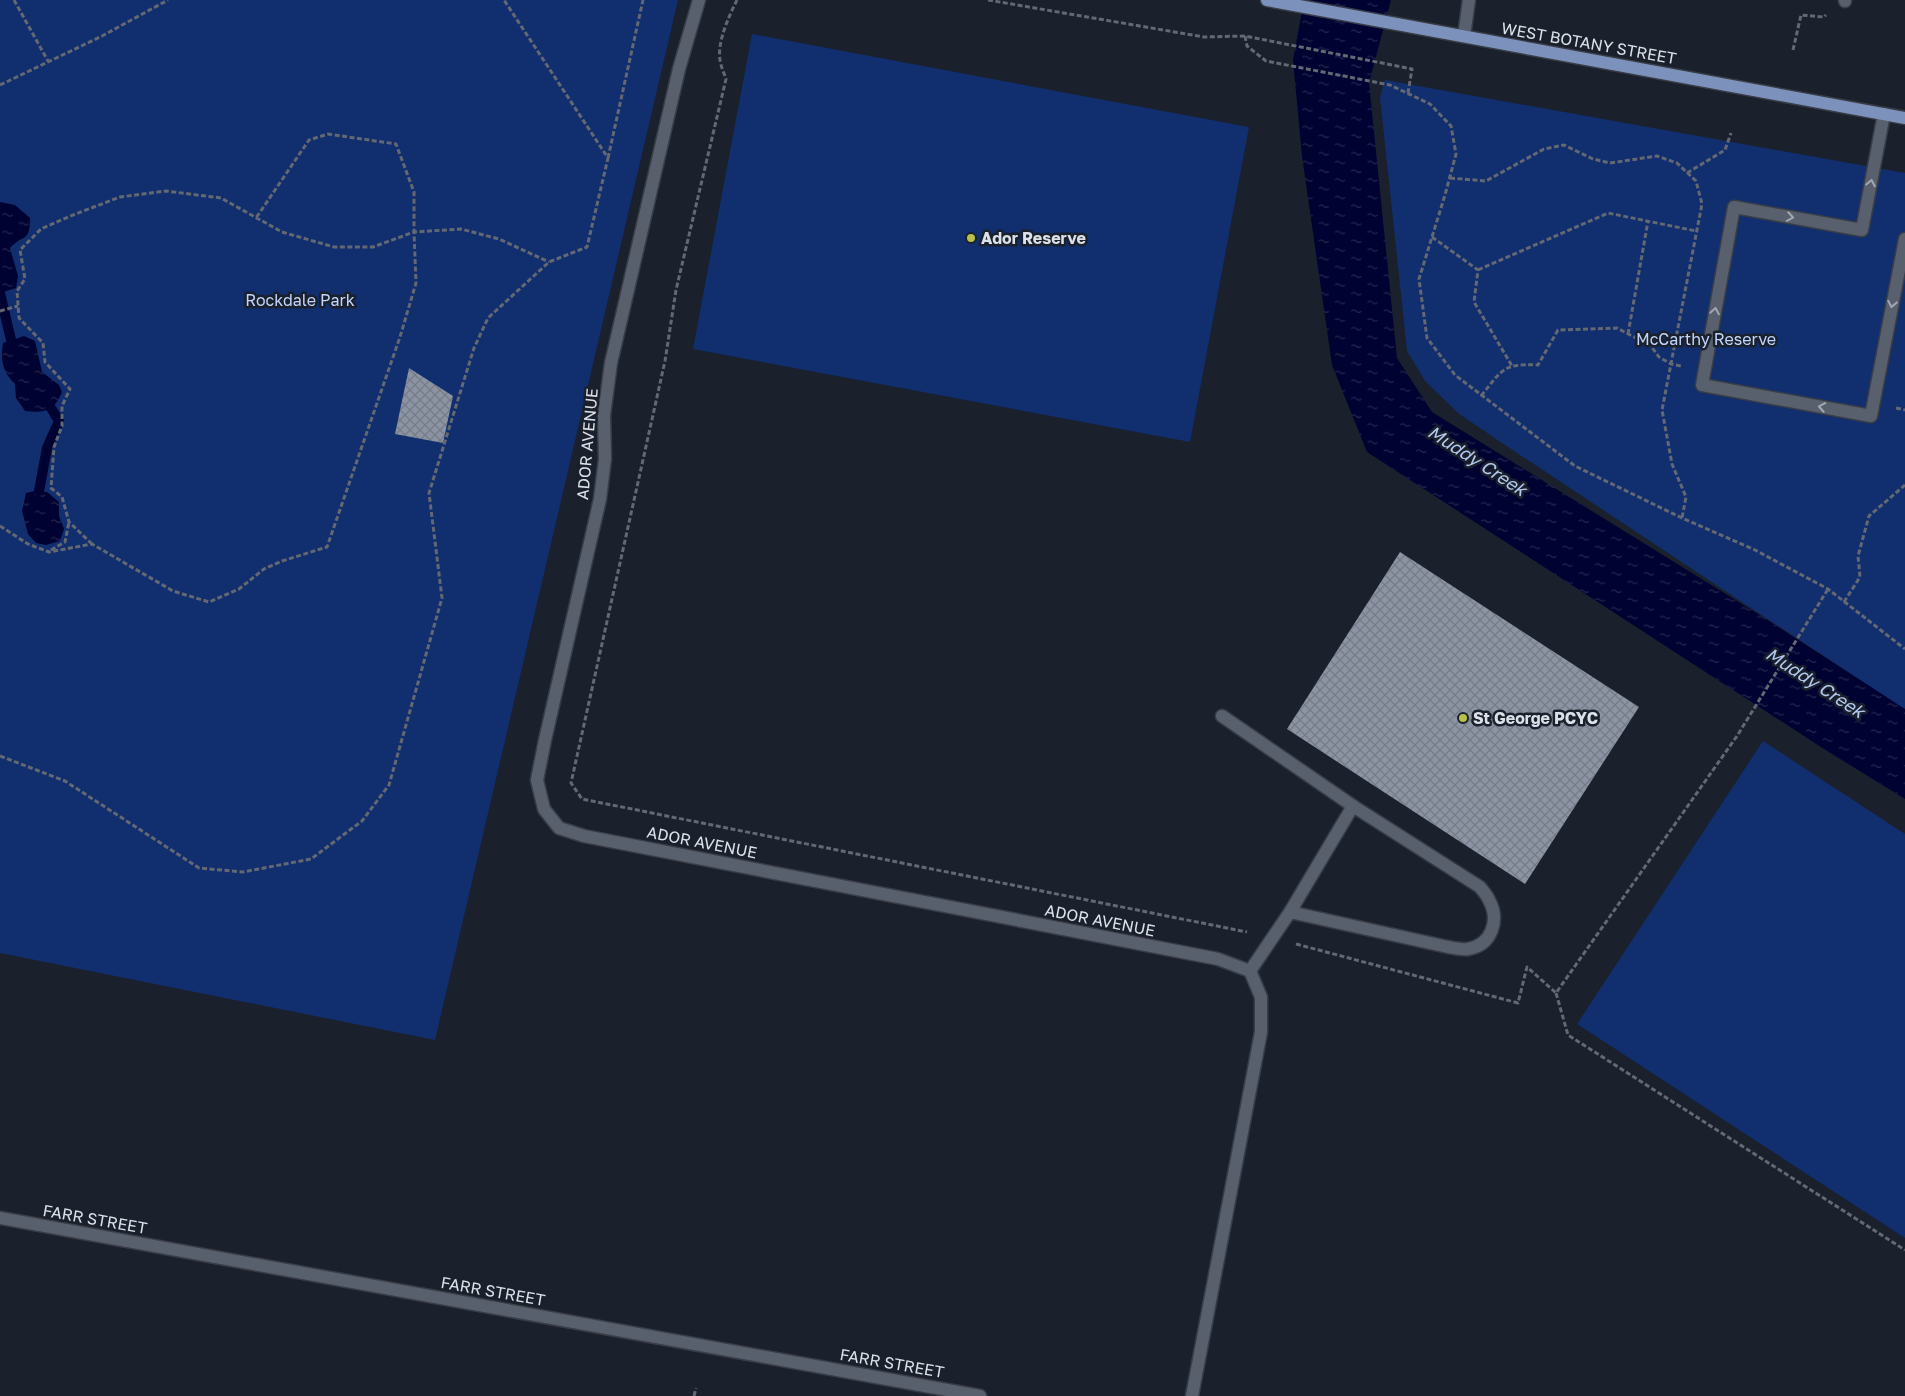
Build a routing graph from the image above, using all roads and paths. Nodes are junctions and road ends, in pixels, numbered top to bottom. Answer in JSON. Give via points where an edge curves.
{"nodes":[{"id":1,"x":14,"y":0,"type":"edge"},
{"id":2,"x":168,"y":0,"type":"edge"},
{"id":3,"x":504,"y":0,"type":"edge"},
{"id":4,"x":643,"y":0,"type":"edge"},
{"id":5,"x":699,"y":0,"type":"edge"},
{"id":6,"x":737,"y":0,"type":"edge"},
{"id":7,"x":988,"y":0,"type":"edge"},
{"id":8,"x":1268,"y":0,"type":"edge"},
{"id":9,"x":1469,"y":0,"type":"edge"},
{"id":10,"x":1845,"y":0,"type":"edge"},
{"id":11,"x":1245,"y":36,"type":"junction"},
{"id":12,"x":1464,"y":36,"type":"junction"},
{"id":13,"x":1792,"y":50,"type":"dead end"},
{"id":14,"x":48,"y":61,"type":"junction"},
{"id":15,"x":0,"y":85,"type":"edge"},
{"id":16,"x":1408,"y":93,"type":"junction"},
{"id":17,"x":1884,"y":114,"type":"junction"},
{"id":18,"x":1905,"y":118,"type":"edge"},
{"id":19,"x":1731,"y":133,"type":"dead end"},
{"id":20,"x":608,"y":158,"type":"junction"},
{"id":21,"x":1687,"y":173,"type":"junction"},
{"id":22,"x":1450,"y":178,"type":"junction"},
{"id":23,"x":256,"y":218,"type":"junction"},
{"id":24,"x":1648,"y":221,"type":"junction"},
{"id":25,"x":1696,"y":231,"type":"junction"},
{"id":26,"x":414,"y":232,"type":"junction"},
{"id":27,"x":1432,"y":237,"type":"junction"},
{"id":28,"x":1905,"y":240,"type":"edge"},
{"id":29,"x":550,"y":262,"type":"junction"},
{"id":30,"x":1478,"y":270,"type":"junction"},
{"id":31,"x":18,"y":306,"type":"junction"},
{"id":32,"x":0,"y":311,"type":"edge"},
{"id":33,"x":1628,"y":334,"type":"junction"},
{"id":34,"x":1671,"y":364,"type":"junction"},
{"id":35,"x":1512,"y":366,"type":"junction"},
{"id":36,"x":1481,"y":396,"type":"junction"},
{"id":37,"x":1905,"y":485,"type":"edge"},
{"id":38,"x":1682,"y":518,"type":"junction"},
{"id":39,"x":69,"y":522,"type":"junction"},
{"id":40,"x":0,"y":526,"type":"edge"},
{"id":41,"x":92,"y":544,"type":"junction"},
{"id":42,"x":48,"y":552,"type":"junction"},
{"id":43,"x":1828,"y":589,"type":"junction"},
{"id":44,"x":1844,"y":602,"type":"junction"},
{"id":45,"x":1905,"y":649,"type":"edge"},
{"id":46,"x":1222,"y":716,"type":"dead end"},
{"id":47,"x":0,"y":756,"type":"edge"},
{"id":48,"x":1353,"y":806,"type":"junction"},
{"id":49,"x":1290,"y":912,"type":"junction"},
{"id":50,"x":1273,"y":938,"type":"junction"},
{"id":51,"x":1250,"y":971,"type":"junction"},
{"id":52,"x":1556,"y":993,"type":"junction"},
{"id":53,"x":0,"y":1218,"type":"edge"},
{"id":54,"x":1905,"y":1250,"type":"edge"},
{"id":55,"x":696,"y":1388,"type":"dead end"},
{"id":56,"x":694,"y":1396,"type":"edge"},
{"id":57,"x":980,"y":1396,"type":"edge"},
{"id":58,"x":1192,"y":1396,"type":"edge"}],
"edges":[{"from":1,"to":14,"type":"path"},
{"from":2,"to":14,"type":"path"},
{"from":3,"to":20,"type":"path"},
{"from":4,"to":20,"type":"path"},
{"from":5,"to":51,"type":"street","name":"ADOR AVENUE","via":[[679,69],[612,363],[604,415],[605,459],[600,499],[537,780],[544,809],[558,828],[584,836],[1218,959]]},
{"from":6,"to":50,"type":"path","name":"ADOR AVENUE","via":[[722,37],[720,59],[726,79],[676,290],[661,380],[571,783],[582,800]]},
{"from":7,"to":11,"type":"path","via":[[1204,37]]},
{"from":8,"to":12,"type":"main road","name":"WEST BOTANY STREET"},
{"from":9,"to":12,"type":"street"},
{"from":10,"to":13,"type":"path","via":[[1824,17],[1801,15]]},
{"from":11,"to":16,"type":"path","via":[[1247,46],[1266,61],[1390,85]]},
{"from":11,"to":16,"type":"path","via":[[1412,69]]},
{"from":12,"to":17,"type":"main road","name":"WEST BOTANY STREET"},
{"from":14,"to":15,"type":"path"},
{"from":16,"to":22,"type":"path","via":[[1430,104],[1451,126],[1456,154]]},
{"from":17,"to":18,"type":"main road","name":"WEST BOTANY STREET"},
{"from":28,"to":17,"type":"street","one_way":true,"via":[[1871,416],[1702,385],[1734,207],[1862,230]]},
{"from":19,"to":21,"type":"path","via":[[1725,150]]},
{"from":20,"to":29,"type":"path","via":[[587,247]]},
{"from":21,"to":22,"type":"path","via":[[1677,163],[1657,156],[1610,163],[1564,145],[1544,149],[1486,181]]},
{"from":21,"to":25,"type":"path","via":[[1696,181],[1702,204]]},
{"from":22,"to":27,"type":"path"},
{"from":23,"to":26,"type":"path","via":[[282,232],[334,247],[373,247]]},
{"from":23,"to":26,"type":"path","via":[[308,140],[328,134],[396,144],[414,192]]},
{"from":23,"to":31,"type":"path","via":[[221,198],[166,191],[120,197],[73,214],[42,229],[20,250],[24,279],[17,291]]},
{"from":24,"to":25,"type":"path"},
{"from":24,"to":30,"type":"path","via":[[1608,213]]},
{"from":24,"to":33,"type":"path"},
{"from":25,"to":34,"type":"path"},
{"from":26,"to":29,"type":"path","via":[[461,229],[499,239]]},
{"from":26,"to":41,"type":"path","via":[[416,283],[327,548],[264,569],[239,590],[208,602],[173,591]]},
{"from":27,"to":30,"type":"path"},
{"from":27,"to":36,"type":"path","via":[[1419,279],[1427,338],[1455,375]]},
{"from":29,"to":47,"type":"path","via":[[488,318],[474,348],[429,493],[442,598],[389,785],[362,822],[312,859],[243,872],[199,868],[65,781]]},
{"from":30,"to":35,"type":"path","via":[[1474,302]]},
{"from":31,"to":32,"type":"path"},
{"from":31,"to":39,"type":"path","via":[[19,318],[43,343],[45,362],[70,389],[62,406],[62,426],[54,447],[51,488],[62,497]]},
{"from":33,"to":34,"type":"path","via":[[1651,346],[1659,357]]},
{"from":33,"to":35,"type":"path","via":[[1617,328],[1558,330],[1538,365]]},
{"from":34,"to":38,"type":"path","via":[[1662,410],[1672,464],[1686,498]]},
{"from":35,"to":36,"type":"path","via":[[1503,369]]},
{"from":36,"to":38,"type":"path","via":[[1575,466]]},
{"from":37,"to":44,"type":"path","via":[[1869,516],[1858,556],[1860,577]]},
{"from":38,"to":43,"type":"path","via":[[1755,550]]},
{"from":39,"to":41,"type":"path"},
{"from":39,"to":42,"type":"path","via":[[65,542]]},
{"from":40,"to":42,"type":"path"},
{"from":41,"to":42,"type":"path"},
{"from":43,"to":44,"type":"path"},
{"from":43,"to":52,"type":"path","via":[[1738,736]]},
{"from":44,"to":45,"type":"path"},
{"from":46,"to":48,"type":"street"},
{"from":48,"to":49,"type":"street"},
{"from":48,"to":49,"type":"street","via":[[1480,887],[1490,900],[1494,916],[1492,934],[1474,947],[1448,947]]},
{"from":49,"to":50,"type":"street"},
{"from":50,"to":51,"type":"street"},
{"from":50,"to":52,"type":"path","name":"ADOR AVENUE","via":[[1518,1002],[1527,967]]},
{"from":51,"to":58,"type":"street","via":[[1261,997],[1261,1032]]},
{"from":52,"to":54,"type":"path","via":[[1568,1034]]},
{"from":53,"to":57,"type":"street","name":"FARR STREET"},
{"from":55,"to":56,"type":"path"}]}
